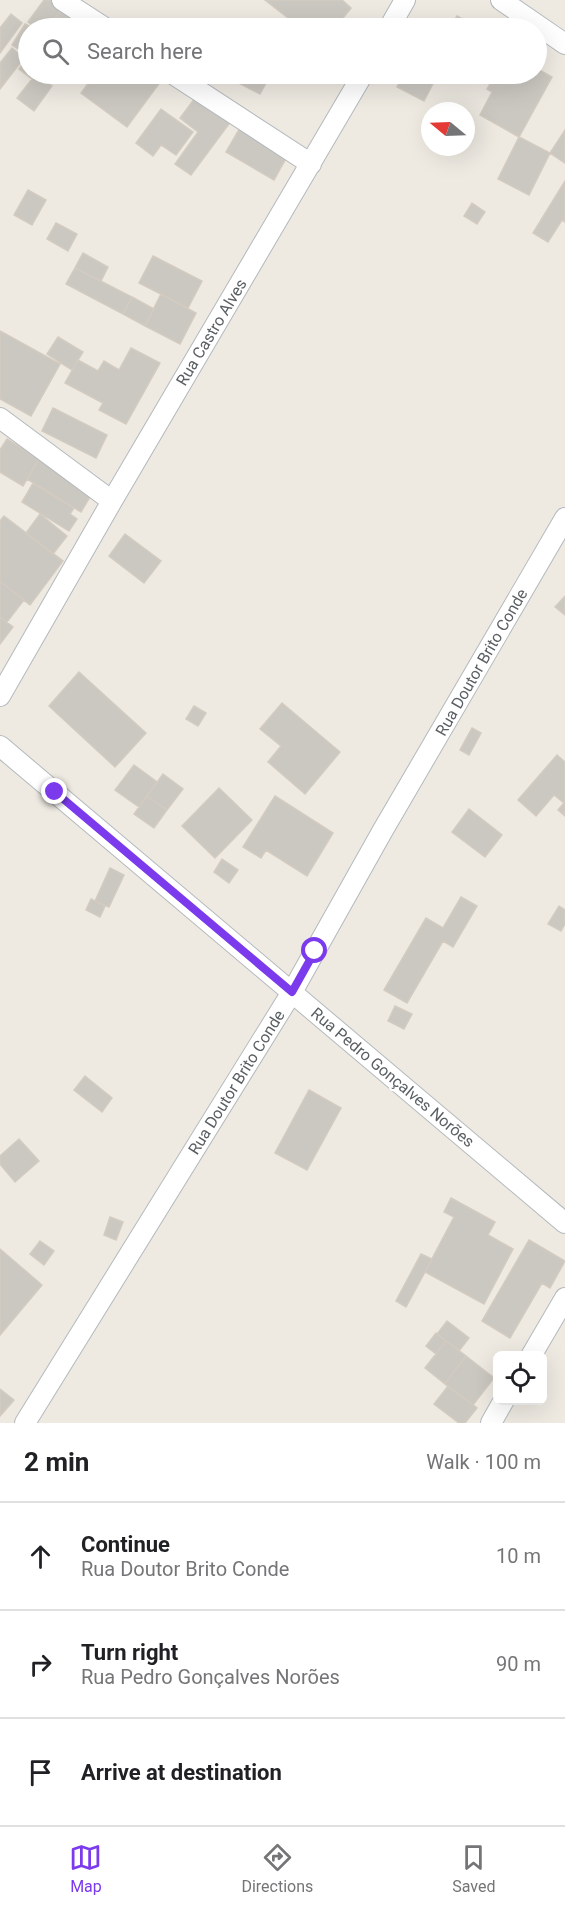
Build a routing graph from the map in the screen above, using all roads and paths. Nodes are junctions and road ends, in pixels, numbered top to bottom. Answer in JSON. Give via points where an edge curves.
{"nodes":[{"id":1,"x":62,"y":0,"type":"edge"},
{"id":2,"x":405,"y":0,"type":"edge"},
{"id":3,"x":501,"y":0,"type":"edge"},
{"id":4,"x":90,"y":18,"type":"edge"},
{"id":5,"x":395,"y":18,"type":"edge"},
{"id":6,"x":527,"y":18,"type":"edge"},
{"id":7,"x":547,"y":32,"type":"edge"},
{"id":8,"x":565,"y":44,"type":"edge"},
{"id":9,"x":188,"y":84,"type":"edge"},
{"id":10,"x":357,"y":84,"type":"edge"},
{"id":11,"x":311,"y":164,"type":"junction"},
{"id":12,"x":0,"y":418,"type":"edge"},
{"id":13,"x":111,"y":501,"type":"junction"},
{"id":14,"x":565,"y":518,"type":"edge"},
{"id":15,"x":0,"y":696,"type":"edge"},
{"id":16,"x":0,"y":746,"type":"edge"},
{"id":17,"x":292,"y":992,"type":"junction"},
{"id":18,"x":565,"y":1222,"type":"edge"},
{"id":19,"x":565,"y":1298,"type":"edge"},
{"id":20,"x":534,"y":1351,"type":"edge"},
{"id":21,"x":501,"y":1405,"type":"edge"},
{"id":22,"x":25,"y":1423,"type":"edge"},
{"id":23,"x":490,"y":1423,"type":"edge"}],
"edges":[{"from":1,"to":4,"type":"street"},
{"from":2,"to":5,"type":"street"},
{"from":3,"to":6,"type":"street"},
{"from":7,"to":8,"type":"street"},
{"from":9,"to":11,"type":"street"},
{"from":10,"to":11,"type":"street","name":"Rua Castro Alves"},
{"from":11,"to":13,"type":"street","name":"Rua Castro Alves"},
{"from":12,"to":13,"type":"street"},
{"from":13,"to":15,"type":"street","name":"Rua Castro Alves"},
{"from":14,"to":17,"type":"street","name":"Rua Doutor Brito Conde"},
{"from":16,"to":17,"type":"street","name":"Rua Pedro Gonçalves Norões"},
{"from":17,"to":18,"type":"street","name":"Rua Pedro Gonçalves Norões"},
{"from":17,"to":22,"type":"street","name":"Rua Doutor Brito Conde"},
{"from":19,"to":20,"type":"street"},
{"from":21,"to":23,"type":"street"}]}
